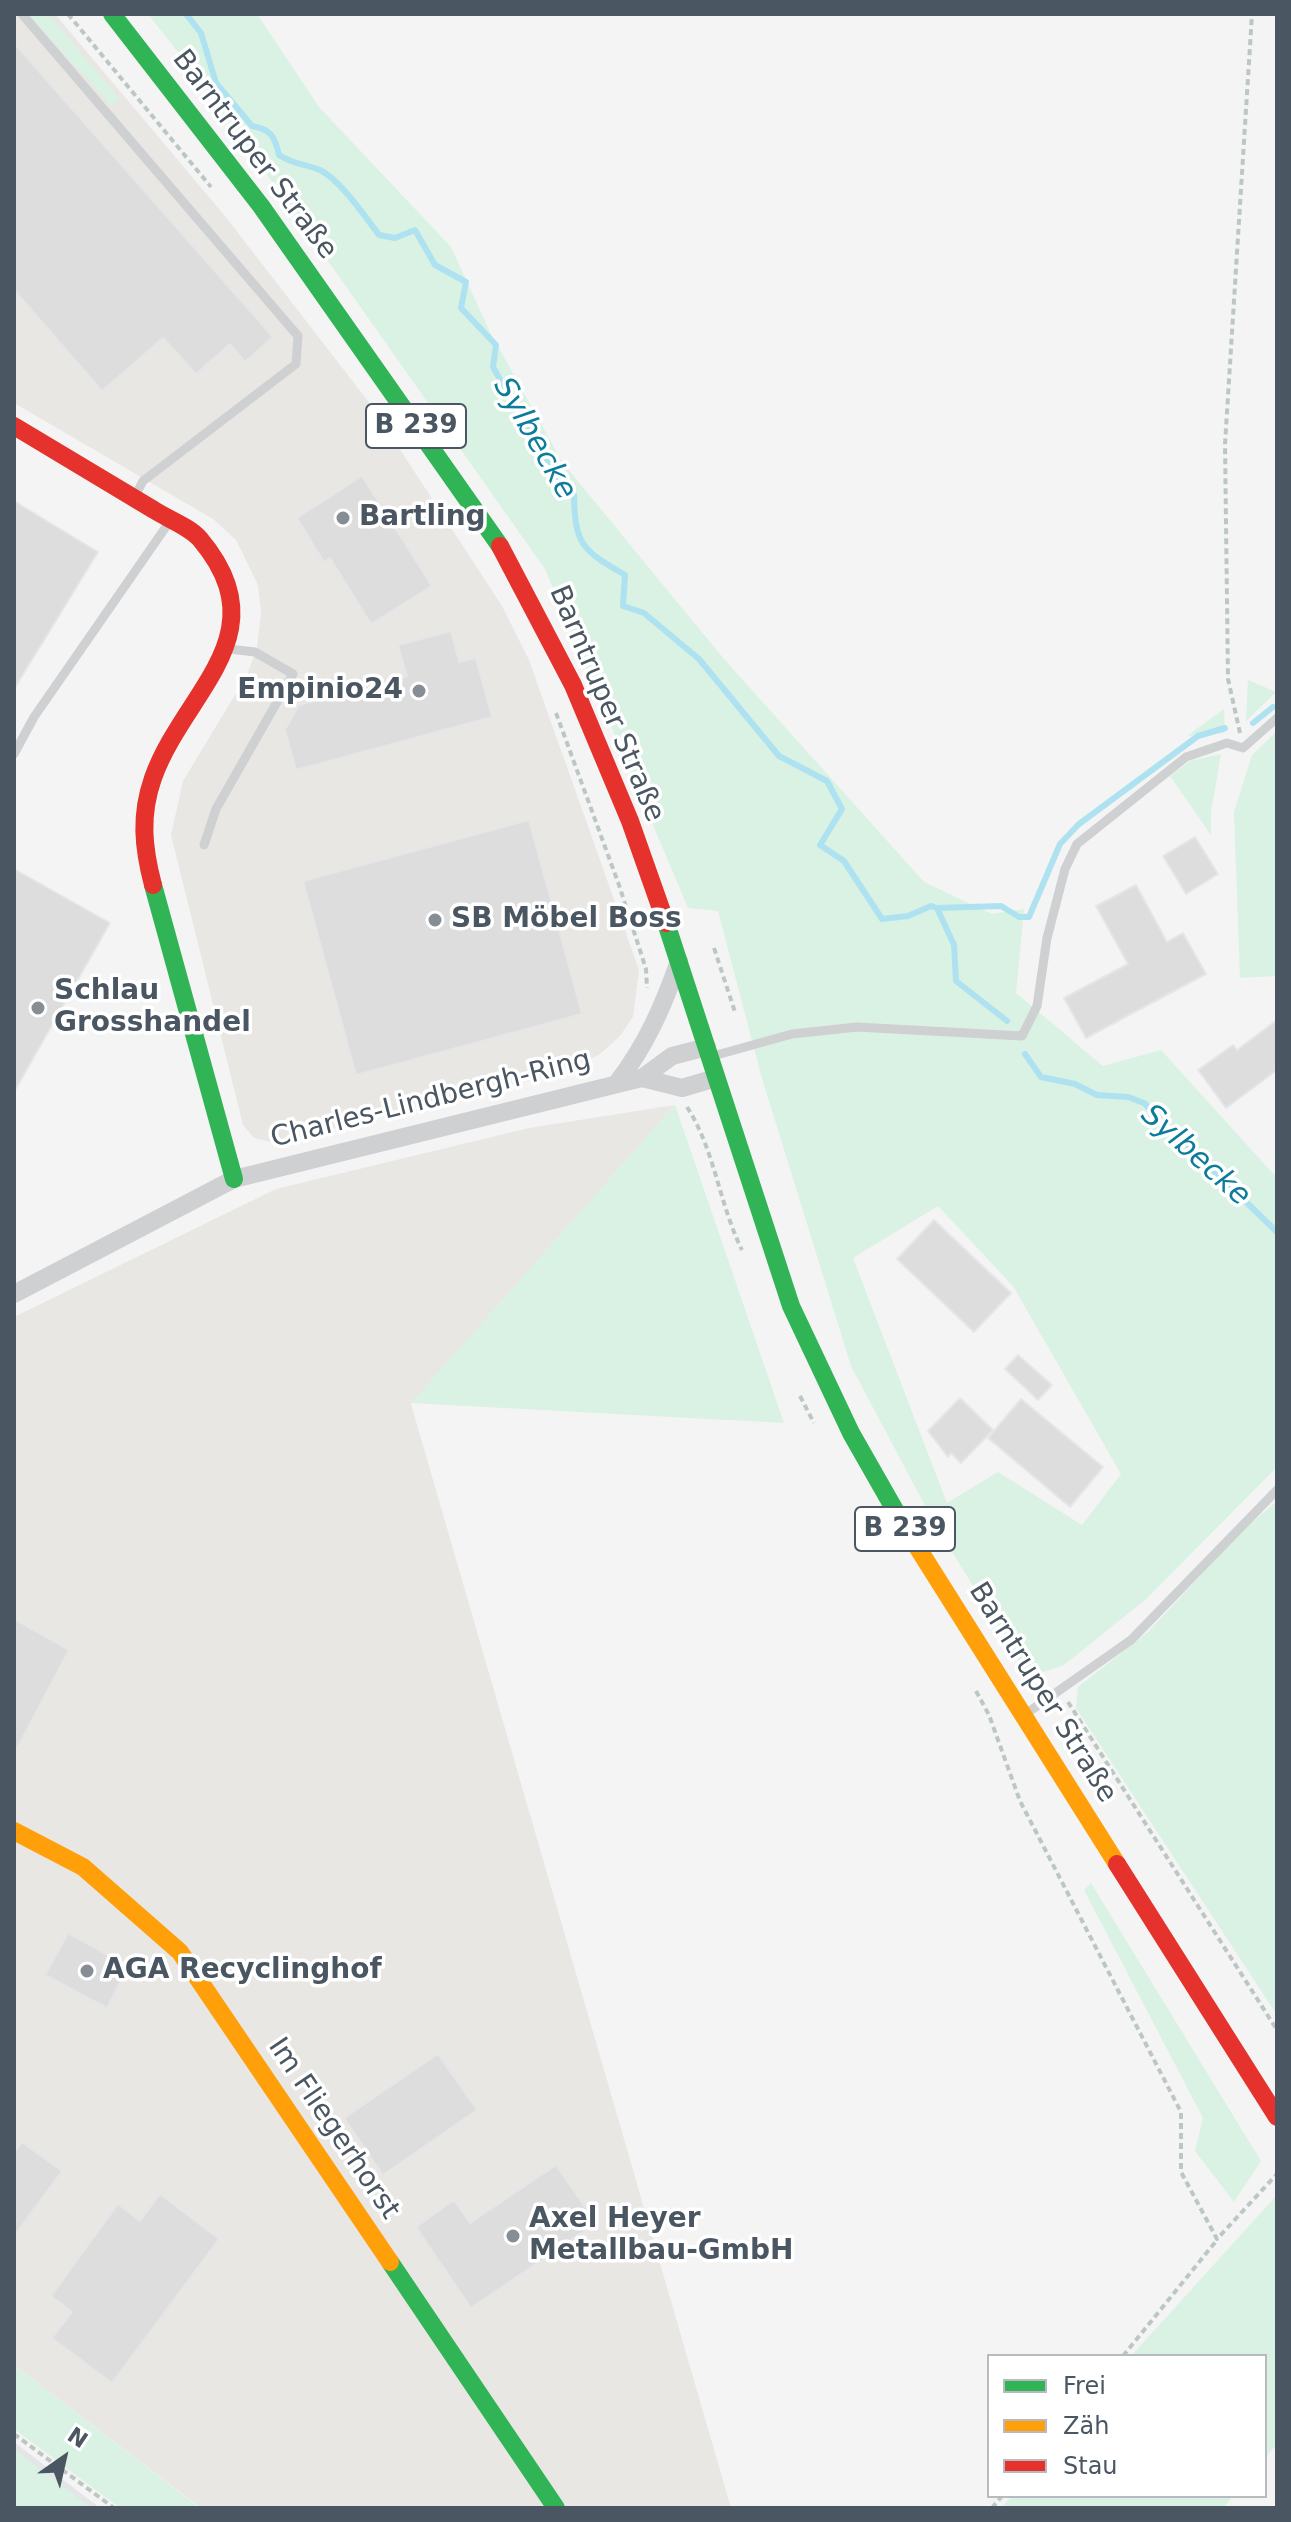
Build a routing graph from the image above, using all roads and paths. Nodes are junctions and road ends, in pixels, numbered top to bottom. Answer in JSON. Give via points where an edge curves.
{"nodes":[{"id":1,"x":22,"y":14,"type":"edge"},
{"id":2,"x":68,"y":14,"type":"edge"},
{"id":3,"x":112,"y":14,"type":"edge"},
{"id":4,"x":1252,"y":14,"type":"edge"},
{"id":5,"x":214,"y":190,"type":"dead end"},
{"id":6,"x":14,"y":426,"type":"edge"},
{"id":7,"x":135,"y":496,"type":"junction"},
{"id":8,"x":172,"y":518,"type":"junction"},
{"id":9,"x":229,"y":649,"type":"junction"},
{"id":10,"x":554,"y":705,"type":"dead end"},
{"id":11,"x":1277,"y":718,"type":"edge"},
{"id":12,"x":1243,"y":748,"type":"junction"},
{"id":13,"x":14,"y":754,"type":"edge"},
{"id":14,"x":204,"y":845,"type":"dead end"},
{"id":15,"x":714,"y":948,"type":"dead end"},
{"id":16,"x":679,"y":961,"type":"junction"},
{"id":17,"x":648,"y":993,"type":"dead end"},
{"id":18,"x":735,"y":1012,"type":"dead end"},
{"id":19,"x":708,"y":1052,"type":"junction"},
{"id":20,"x":642,"y":1078,"type":"junction"},
{"id":21,"x":716,"y":1078,"type":"junction"},
{"id":22,"x":617,"y":1083,"type":"junction"},
{"id":23,"x":234,"y":1179,"type":"junction"},
{"id":24,"x":14,"y":1294,"type":"edge"},
{"id":25,"x":1277,"y":1490,"type":"edge"},
{"id":26,"x":1056,"y":1695,"type":"junction"},
{"id":27,"x":1024,"y":1715,"type":"junction"},
{"id":28,"x":1001,"y":1751,"type":"dead end"},
{"id":29,"x":14,"y":1831,"type":"edge"},
{"id":30,"x":1277,"y":2030,"type":"edge"},
{"id":31,"x":1277,"y":2117,"type":"edge"},
{"id":32,"x":1277,"y":2174,"type":"edge"},
{"id":33,"x":1217,"y":2239,"type":"junction"},
{"id":34,"x":1125,"y":2354,"type":"edge"},
{"id":35,"x":14,"y":2434,"type":"edge"},
{"id":36,"x":114,"y":2508,"type":"edge"},
{"id":37,"x":556,"y":2508,"type":"edge"}],
"edges":[{"from":1,"to":7,"type":"lane","via":[[298,336],[296,364],[143,481]]},
{"from":2,"to":5,"type":"path"},
{"from":3,"to":16,"type":"main road","name":"Barntruper Straße","number":"B 239","via":[[261,206],[506,554],[583,710]]},
{"from":4,"to":12,"type":"path","via":[[1225,444],[1228,679]]},
{"from":6,"to":7,"type":"main road"},
{"from":7,"to":8,"type":"main road"},
{"from":8,"to":9,"type":"main road","via":[[199,537],[221,565],[231,590]]},
{"from":8,"to":13,"type":"lane"},
{"from":9,"to":14,"type":"lane","via":[[255,652],[293,674],[216,809]]},
{"from":9,"to":23,"type":"main road","via":[[155,773],[143,819],[179,993]]},
{"from":10,"to":17,"type":"path","via":[[646,969]]},
{"from":11,"to":12,"type":"lane"},
{"from":12,"to":19,"type":"lane","via":[[1227,743],[1186,757],[1077,844],[1047,938],[1037,1006],[1022,1036],[857,1027]]},
{"from":15,"to":18,"type":"path"},
{"from":16,"to":19,"type":"main road","name":"Barntruper Straße","number":"B 239"},
{"from":16,"to":22,"type":"street","via":[[656,1024]]},
{"from":19,"to":20,"type":"street","name":"Charles-Lindbergh-Ring","via":[[672,1056]]},
{"from":19,"to":21,"type":"main road","name":"Barntruper Straße","number":"B 239"},
{"from":20,"to":21,"type":"street","name":"Charles-Lindbergh-Ring","via":[[682,1088]]},
{"from":20,"to":22,"type":"street","name":"Charles-Lindbergh-Ring"},
{"from":21,"to":27,"type":"main road","name":"Barntruper Straße","number":"B 239","via":[[802,1334],[838,1411],[906,1531]]},
{"from":22,"to":23,"type":"street","name":"Charles-Lindbergh-Ring"},
{"from":23,"to":24,"type":"street","name":"Charles-Lindbergh-Ring"},
{"from":25,"to":26,"type":"lane","via":[[1131,1640]]},
{"from":26,"to":27,"type":"lane"},
{"from":26,"to":30,"type":"path","via":[[1065,1699]]},
{"from":27,"to":31,"type":"main road","name":"Barntruper Straße","number":"B 239"},
{"from":28,"to":33,"type":"path","via":[[1020,1801],[1181,2112],[1181,2172]]},
{"from":29,"to":37,"type":"main road","name":"Im Fliegerhorst","via":[[83,1867],[180,1952]]},
{"from":32,"to":33,"type":"path"},
{"from":33,"to":34,"type":"path"},
{"from":35,"to":36,"type":"path"}]}
